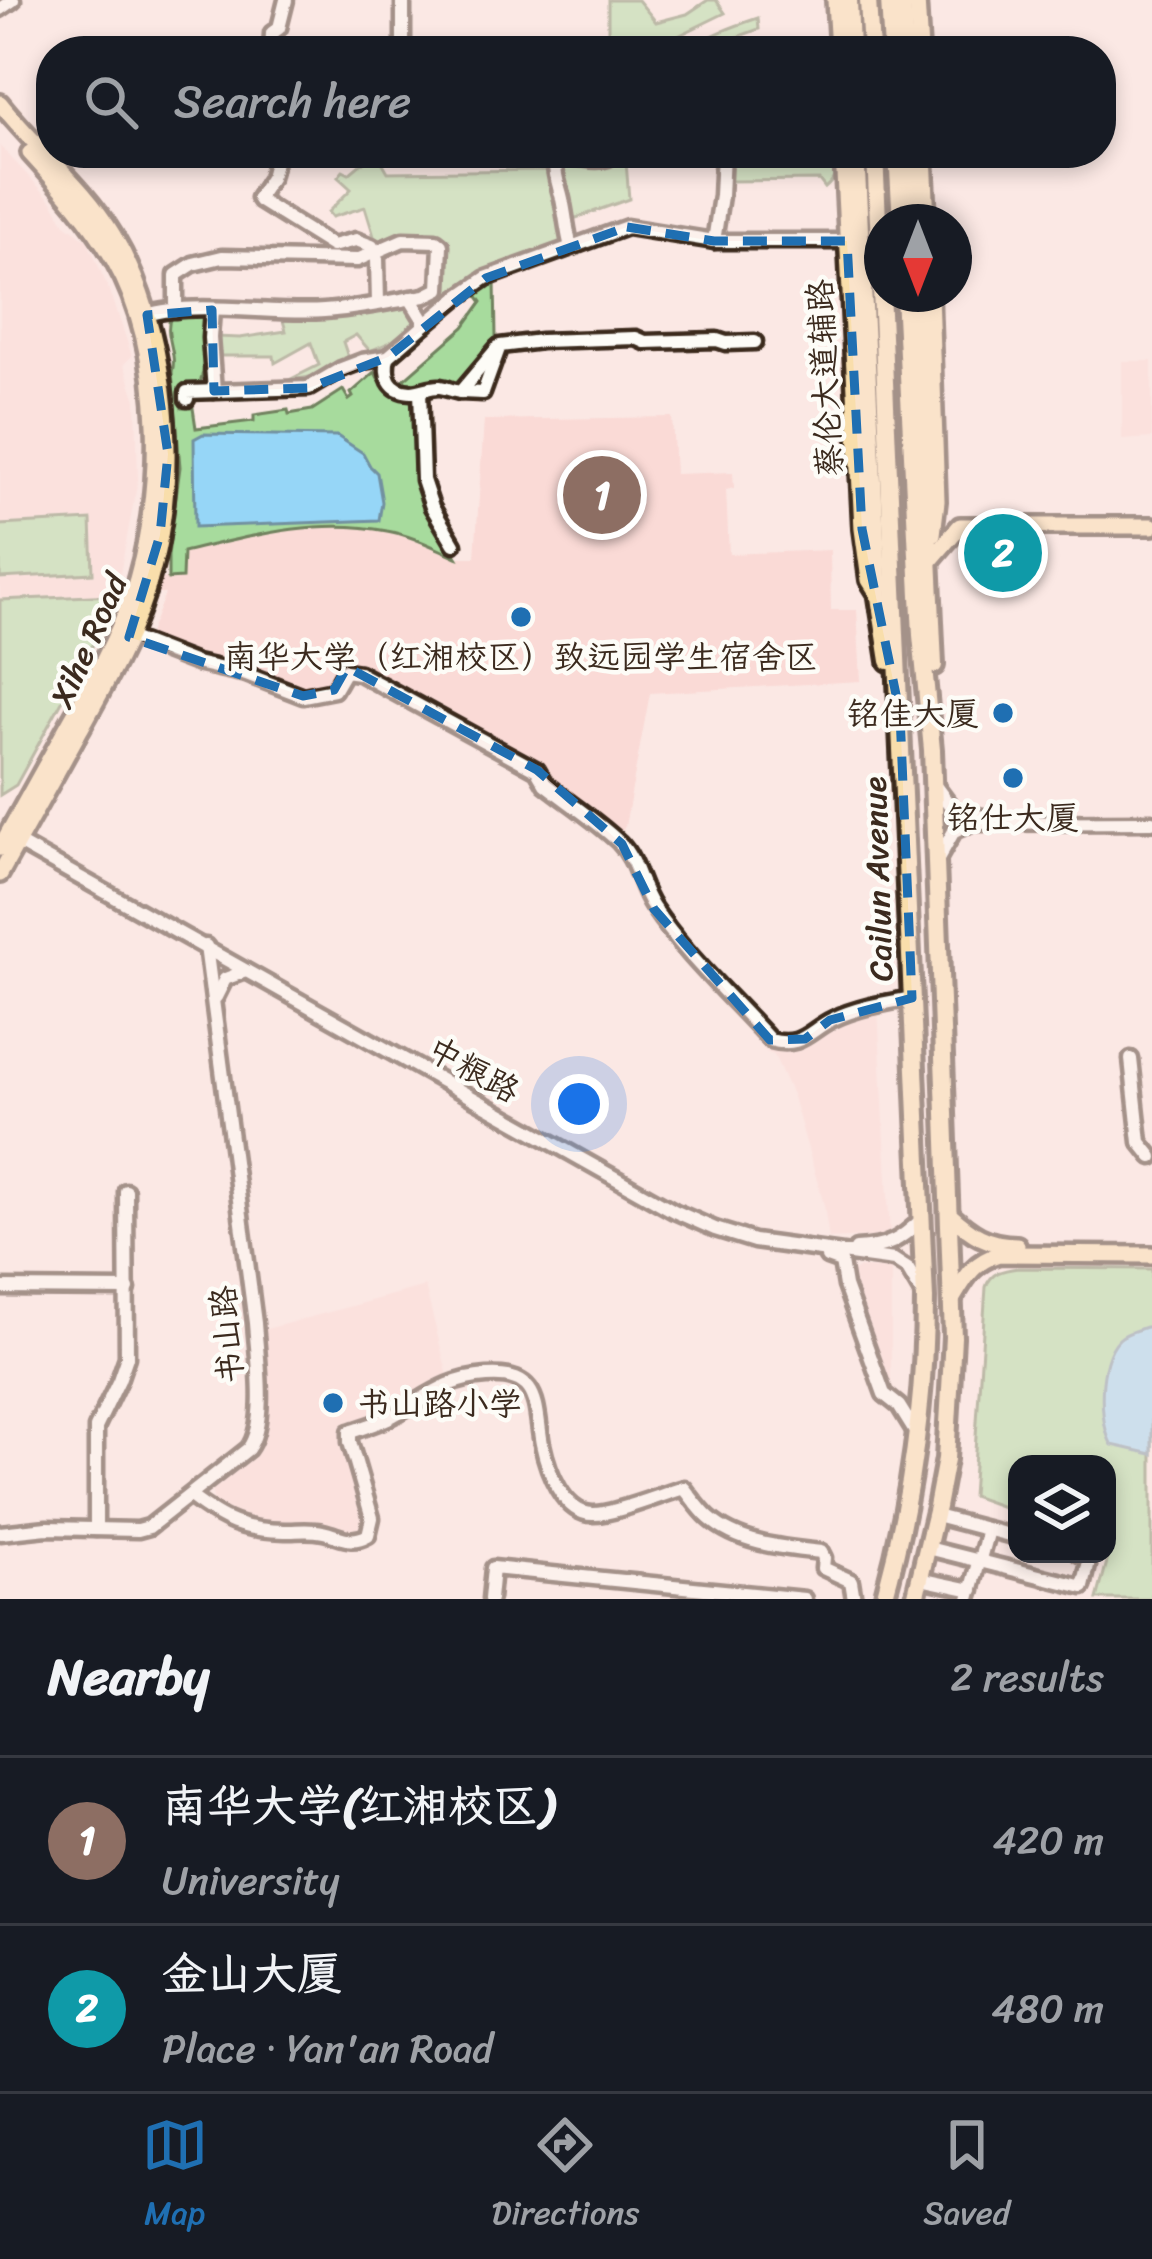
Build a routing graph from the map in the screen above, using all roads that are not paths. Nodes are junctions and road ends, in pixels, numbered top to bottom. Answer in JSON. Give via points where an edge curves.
{"nodes":[{"id":1,"x":13,"y":0,"type":"edge"},
{"id":2,"x":286,"y":0,"type":"edge"},
{"id":3,"x":403,"y":0,"type":"edge"},
{"id":4,"x":835,"y":0,"type":"edge"},
{"id":5,"x":850,"y":0,"type":"edge"},
{"id":6,"x":868,"y":0,"type":"edge"},
{"id":7,"x":889,"y":0,"type":"edge"},
{"id":8,"x":902,"y":0,"type":"edge"},
{"id":9,"x":917,"y":0,"type":"edge"},
{"id":10,"x":0,"y":9,"type":"edge"},
{"id":11,"x":272,"y":36,"type":"edge"},
{"id":12,"x":403,"y":36,"type":"edge"},
{"id":13,"x":837,"y":36,"type":"edge"},
{"id":14,"x":851,"y":36,"type":"edge"},
{"id":15,"x":870,"y":36,"type":"edge"},
{"id":16,"x":891,"y":36,"type":"edge"},
{"id":17,"x":904,"y":36,"type":"edge"},
{"id":18,"x":919,"y":36,"type":"edge"},
{"id":19,"x":0,"y":103,"type":"edge"},
{"id":20,"x":0,"y":119,"type":"edge"},
{"id":21,"x":36,"y":144,"type":"edge"},
{"id":22,"x":36,"y":161,"type":"edge"},
{"id":23,"x":42,"y":168,"type":"edge"},
{"id":24,"x":58,"y":168,"type":"edge"},
{"id":25,"x":273,"y":168,"type":"edge"},
{"id":26,"x":555,"y":168,"type":"edge"},
{"id":27,"x":722,"y":168,"type":"edge"},
{"id":28,"x":844,"y":168,"type":"edge"},
{"id":29,"x":857,"y":168,"type":"edge"},
{"id":30,"x":876,"y":168,"type":"edge"},
{"id":31,"x":898,"y":168,"type":"edge"},
{"id":32,"x":911,"y":168,"type":"edge"},
{"id":33,"x":925,"y":168,"type":"edge"},
{"id":34,"x":900,"y":204,"type":"edge"},
{"id":35,"x":913,"y":204,"type":"edge"},
{"id":36,"x":926,"y":204,"type":"edge"},
{"id":37,"x":848,"y":241,"type":"junction"},
{"id":38,"x":714,"y":242,"type":"junction"},
{"id":39,"x":571,"y":247,"type":"junction"},
{"id":40,"x":374,"y":252,"type":"junction"},
{"id":41,"x":410,"y":298,"type":"junction"},
{"id":42,"x":378,"y":303,"type":"junction"},
{"id":43,"x":176,"y":310,"type":"junction"},
{"id":44,"x":212,"y":310,"type":"junction"},
{"id":45,"x":905,"y":312,"type":"edge"},
{"id":46,"x":918,"y":312,"type":"edge"},
{"id":47,"x":931,"y":312,"type":"edge"},
{"id":48,"x":142,"y":317,"type":"junction"},
{"id":49,"x":426,"y":324,"type":"junction"},
{"id":50,"x":755,"y":342,"type":"dead end"},
{"id":51,"x":388,"y":357,"type":"junction"},
{"id":52,"x":214,"y":391,"type":"junction"},
{"id":53,"x":420,"y":391,"type":"junction"},
{"id":54,"x":187,"y":399,"type":"dead end"},
{"id":55,"x":937,"y":501,"type":"junction"},
{"id":56,"x":1152,"y":516,"type":"edge"},
{"id":57,"x":1152,"y":526,"type":"edge"},
{"id":58,"x":454,"y":544,"type":"dead end"},
{"id":59,"x":930,"y":561,"type":"junction"},
{"id":60,"x":879,"y":597,"type":"junction"},
{"id":61,"x":129,"y":638,"type":"junction"},
{"id":62,"x":900,"y":714,"type":"junction"},
{"id":63,"x":932,"y":750,"type":"junction"},
{"id":64,"x":933,"y":783,"type":"junction"},
{"id":65,"x":1152,"y":820,"type":"edge"},
{"id":66,"x":11,"y":839,"type":"edge"},
{"id":67,"x":936,"y":864,"type":"junction"},
{"id":68,"x":0,"y":874,"type":"edge"},
{"id":69,"x":206,"y":945,"type":"junction"},
{"id":70,"x":245,"y":971,"type":"junction"},
{"id":71,"x":912,"y":998,"type":"junction"},
{"id":72,"x":214,"y":1004,"type":"junction"},
{"id":73,"x":1131,"y":1059,"type":"dead end"},
{"id":74,"x":1152,"y":1156,"type":"edge"},
{"id":75,"x":126,"y":1191,"type":"dead end"},
{"id":76,"x":949,"y":1214,"type":"junction"},
{"id":77,"x":923,"y":1218,"type":"junction"},
{"id":78,"x":1152,"y":1250,"type":"edge"},
{"id":79,"x":815,"y":1251,"type":"junction"},
{"id":80,"x":0,"y":1288,"type":"edge"},
{"id":81,"x":128,"y":1289,"type":"junction"},
{"id":82,"x":926,"y":1299,"type":"junction"},
{"id":83,"x":952,"y":1300,"type":"junction"},
{"id":84,"x":917,"y":1435,"type":"junction"},
{"id":85,"x":190,"y":1496,"type":"junction"},
{"id":86,"x":935,"y":1516,"type":"junction"},
{"id":87,"x":96,"y":1529,"type":"junction"},
{"id":88,"x":988,"y":1530,"type":"junction"},
{"id":89,"x":0,"y":1533,"type":"edge"},
{"id":90,"x":1008,"y":1536,"type":"edge"},
{"id":91,"x":928,"y":1548,"type":"junction"},
{"id":92,"x":980,"y":1561,"type":"junction"},
{"id":93,"x":1089,"y":1563,"type":"edge"},
{"id":94,"x":920,"y":1579,"type":"junction"},
{"id":95,"x":661,"y":1585,"type":"junction"},
{"id":96,"x":971,"y":1595,"type":"edge"},
{"id":97,"x":490,"y":1599,"type":"edge"},
{"id":98,"x":656,"y":1599,"type":"edge"},
{"id":99,"x":804,"y":1599,"type":"edge"},
{"id":100,"x":854,"y":1599,"type":"edge"},
{"id":101,"x":884,"y":1599,"type":"edge"},
{"id":102,"x":915,"y":1599,"type":"edge"}],
"edges":[{"from":1,"to":10,"type":"street"},
{"from":2,"to":11,"type":"street"},
{"from":3,"to":12,"type":"street"},
{"from":4,"to":13,"type":"main road"},
{"from":5,"to":14,"type":"highway"},
{"from":6,"to":15,"type":"highway"},
{"from":7,"to":16,"type":"highway"},
{"from":8,"to":17,"type":"highway"},
{"from":9,"to":18,"type":"main road"},
{"from":19,"to":21,"type":"main road","name":"Xihe Road"},
{"from":20,"to":22,"type":"main road","name":"Xihe Road"},
{"from":23,"to":48,"type":"main road","name":"Xihe Road","via":[[91,224]]},
{"from":24,"to":48,"type":"main road","name":"Xihe Road","via":[[128,262]]},
{"from":25,"to":40,"type":"street","via":[[260,201],[332,246],[356,240]]},
{"from":26,"to":39,"type":"street"},
{"from":27,"to":38,"type":"street"},
{"from":28,"to":37,"type":"main road","name":"蔡伦大道辅路"},
{"from":29,"to":60,"type":"highway"},
{"from":30,"to":62,"type":"highway","name":"Cailun Avenue"},
{"from":31,"to":34,"type":"highway"},
{"from":32,"to":35,"type":"highway"},
{"from":33,"to":36,"type":"main road"},
{"from":37,"to":38,"type":"street"},
{"from":37,"to":60,"type":"main road","name":"蔡伦大道辅路","via":[[862,529]]},
{"from":38,"to":39,"type":"street","via":[[627,227]]},
{"from":39,"to":49,"type":"street","via":[[486,278]]},
{"from":40,"to":41,"type":"street","via":[[403,240],[440,242],[439,289]]},
{"from":40,"to":42,"type":"street"},
{"from":40,"to":43,"type":"street","via":[[357,260],[203,260],[176,275]]},
{"from":41,"to":42,"type":"street"},
{"from":41,"to":49,"type":"street"},
{"from":42,"to":44,"type":"street"},
{"from":43,"to":44,"type":"street"},
{"from":43,"to":48,"type":"street"},
{"from":44,"to":52,"type":"street"},
{"from":45,"to":63,"type":"highway","name":"Cailun Avenue"},
{"from":46,"to":59,"type":"highway"},
{"from":47,"to":55,"type":"main road"},
{"from":48,"to":61,"type":"main road","name":"Xihe Road","via":[[160,369],[168,454],[160,535]]},
{"from":48,"to":66,"type":"main road","name":"Xihe Road","via":[[155,453],[139,571],[117,632]]},
{"from":49,"to":51,"type":"street"},
{"from":50,"to":53,"type":"street","via":[[541,340],[500,346],[482,393]]},
{"from":51,"to":52,"type":"street","via":[[309,388]]},
{"from":51,"to":53,"type":"street","via":[[389,383]]},
{"from":52,"to":54,"type":"street","via":[[187,392]]},
{"from":53,"to":58,"type":"street","via":[[423,480]]},
{"from":55,"to":56,"type":"main road","via":[[959,516]]},
{"from":55,"to":59,"type":"main road"},
{"from":57,"to":59,"type":"main road","via":[[960,526]]},
{"from":59,"to":63,"type":"highway"},
{"from":60,"to":62,"type":"highway"},
{"from":61,"to":66,"type":"main road","name":"Xihe Road"},
{"from":61,"to":71,"type":"street","via":[[303,696],[334,689],[345,671],[358,673],[537,770],[622,844],[664,922],[770,1040],[806,1040],[830,1020]]},
{"from":62,"to":71,"type":"highway","name":"Cailun Avenue"},
{"from":63,"to":64,"type":"highway","name":"Cailun Avenue"},
{"from":64,"to":65,"type":"street","via":[[954,812],[972,817]]},
{"from":64,"to":67,"type":"highway","name":"Cailun Avenue"},
{"from":65,"to":67,"type":"street","via":[[972,823],[954,830]]},
{"from":66,"to":68,"type":"main road","name":"Xihe Road"},
{"from":66,"to":69,"type":"street","name":"中粮路"},
{"from":67,"to":76,"type":"highway","name":"Cailun Avenue"},
{"from":69,"to":70,"type":"street","name":"中粮路"},
{"from":69,"to":72,"type":"street","name":"书山路"},
{"from":69,"to":77,"type":"street","name":"中粮路","via":[[715,1224],[815,1246],[879,1249]]},
{"from":70,"to":72,"type":"street","via":[[226,979]]},
{"from":70,"to":79,"type":"street","name":"中粮路","via":[[674,1211],[754,1241]]},
{"from":71,"to":77,"type":"highway","name":"Cailun Avenue"},
{"from":72,"to":85,"type":"street","name":"书山路","via":[[259,1382],[254,1442]]},
{"from":73,"to":74,"type":"street","via":[[1140,1142]]},
{"from":75,"to":81,"type":"street"},
{"from":76,"to":78,"type":"main road","via":[[999,1245]]},
{"from":76,"to":83,"type":"highway","name":"Cailun Avenue"},
{"from":77,"to":82,"type":"highway","name":"Cailun Avenue"},
{"from":78,"to":83,"type":"main road","via":[[999,1254],[970,1271]]},
{"from":79,"to":82,"type":"street","name":"中粮路","via":[[894,1260]]},
{"from":79,"to":84,"type":"street","via":[[841,1262],[884,1394]]},
{"from":80,"to":81,"type":"street"},
{"from":81,"to":87,"type":"street","via":[[127,1357],[96,1427]]},
{"from":82,"to":84,"type":"highway","name":"Cailun Avenue"},
{"from":83,"to":86,"type":"highway","name":"Cailun Avenue","via":[[946,1460]]},
{"from":84,"to":101,"type":"highway","name":"Cailun Avenue"},
{"from":85,"to":87,"type":"street","name":"书山路","via":[[148,1527]]},
{"from":85,"to":100,"type":"street","via":[[250,1529],[359,1540],[372,1518],[350,1432],[462,1379],[511,1377],[535,1396],[553,1475],[580,1511],[596,1514],[684,1488],[728,1530],[821,1552],[823,1568],[851,1581]]},
{"from":86,"to":88,"type":"street"},
{"from":86,"to":91,"type":"highway","name":"Cailun Avenue"},
{"from":87,"to":89,"type":"street","name":"书山路"},
{"from":88,"to":90,"type":"street"},
{"from":88,"to":92,"type":"street"},
{"from":91,"to":92,"type":"street"},
{"from":91,"to":94,"type":"highway","name":"Cailun Avenue"},
{"from":92,"to":93,"type":"street","via":[[1083,1587]]},
{"from":92,"to":96,"type":"street"},
{"from":94,"to":96,"type":"street"},
{"from":94,"to":102,"type":"highway","name":"Cailun Avenue"},
{"from":95,"to":97,"type":"street","via":[[493,1568]]},
{"from":95,"to":98,"type":"street"},
{"from":95,"to":99,"type":"street"}]}
